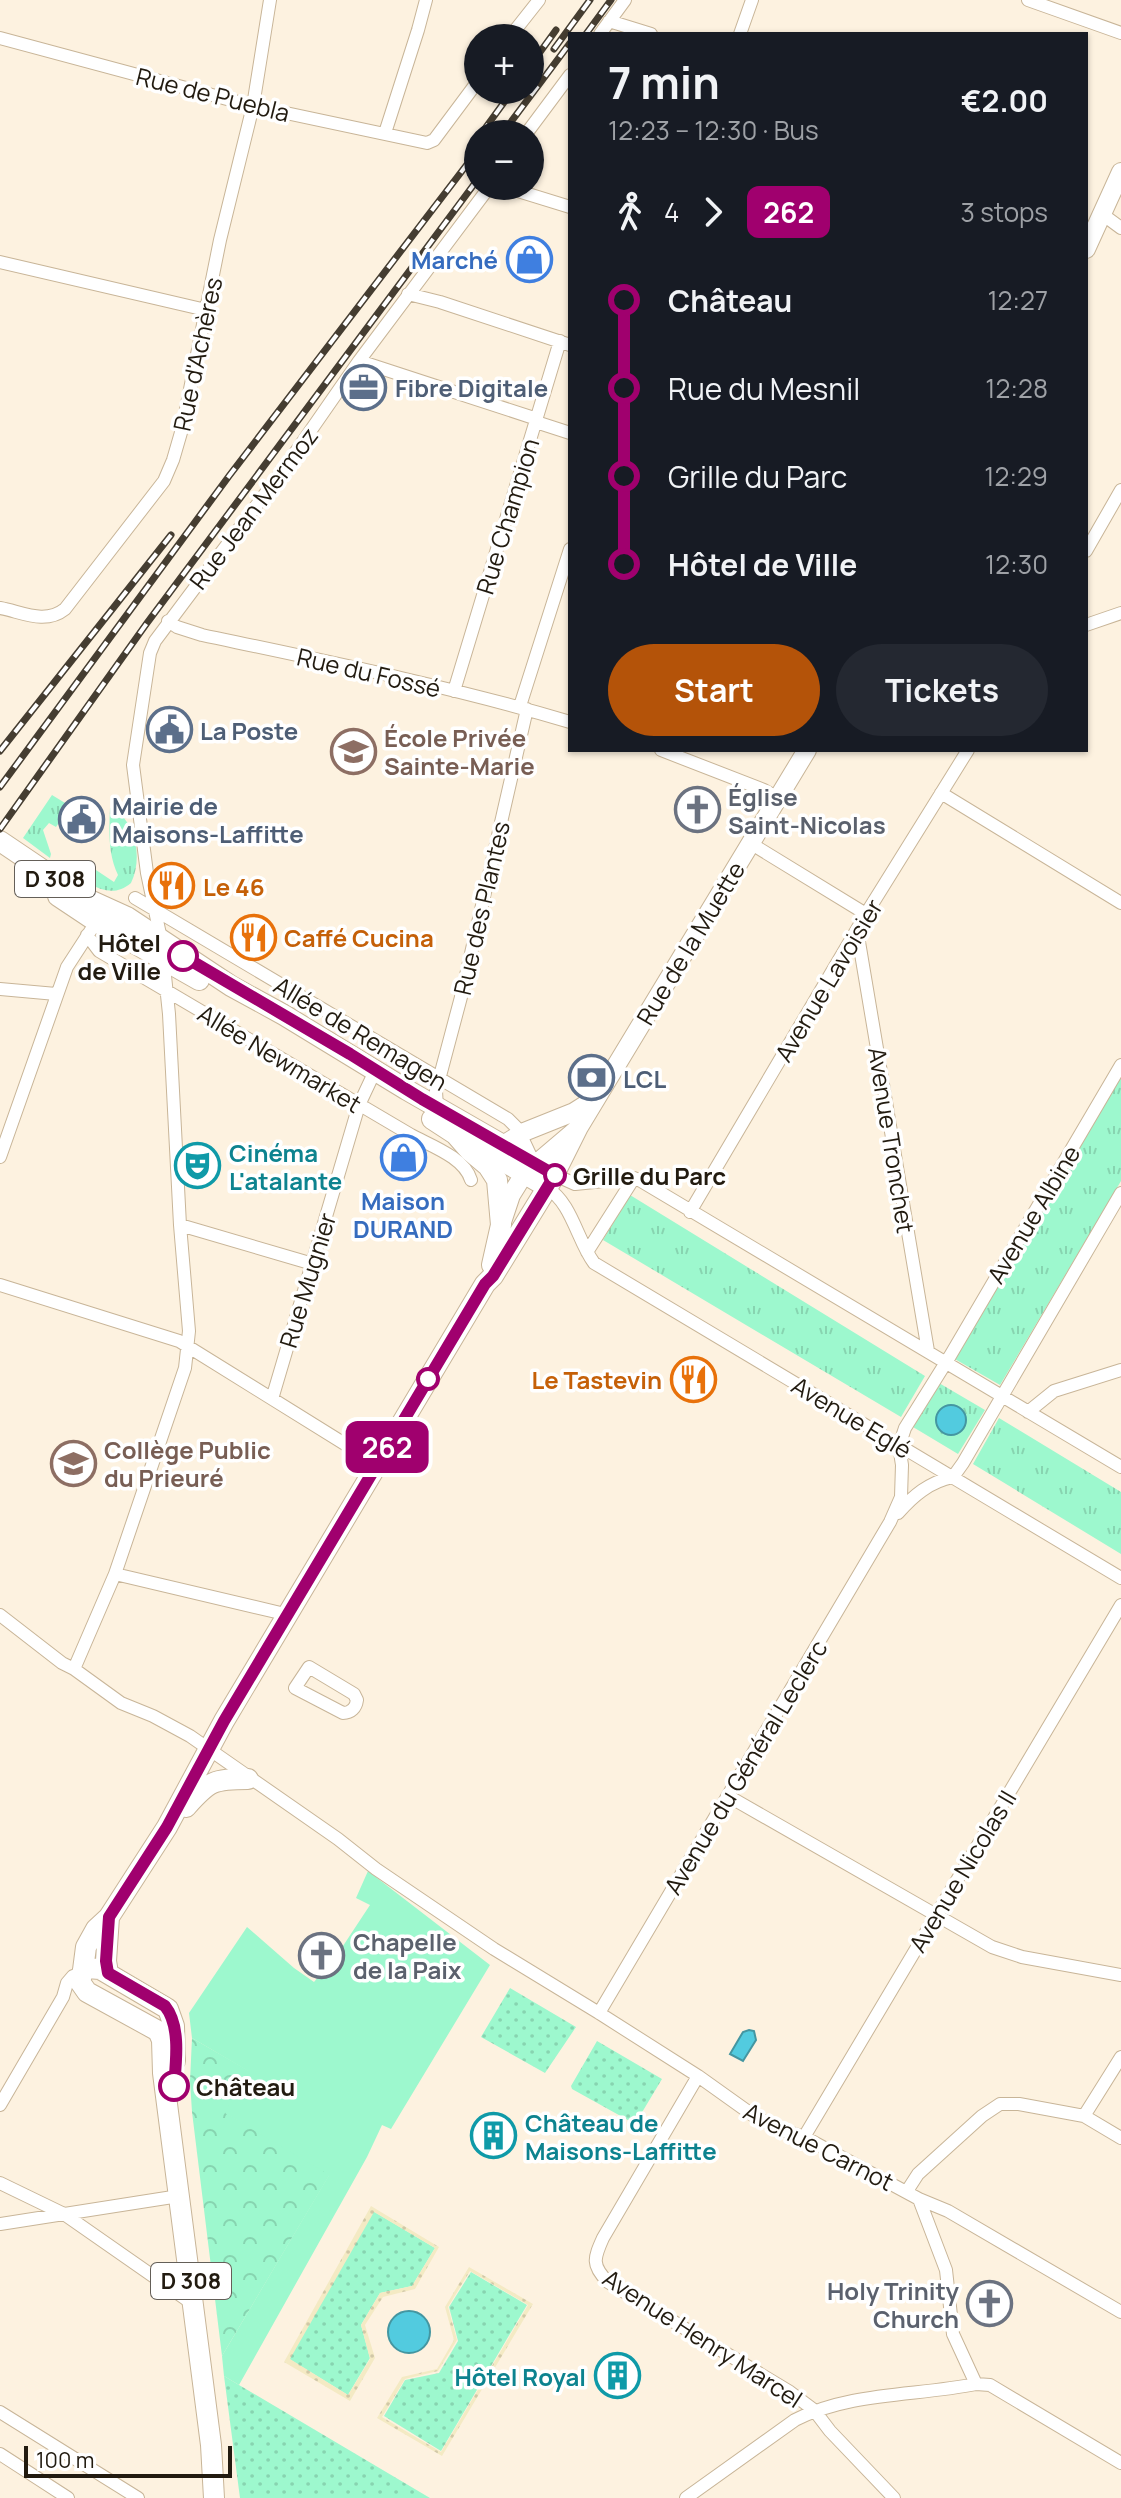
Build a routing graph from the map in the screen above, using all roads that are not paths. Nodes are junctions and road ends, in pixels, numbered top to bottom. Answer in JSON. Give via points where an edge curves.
{"nodes":[{"id":1,"x":270,"y":0,"type":"edge"},
{"id":2,"x":426,"y":0,"type":"edge"},
{"id":3,"x":539,"y":0,"type":"edge"},
{"id":4,"x":625,"y":0,"type":"edge"},
{"id":5,"x":752,"y":0,"type":"edge"},
{"id":6,"x":1028,"y":0,"type":"edge"},
{"id":7,"x":609,"y":21,"type":"junction"},
{"id":8,"x":520,"y":24,"type":"edge"},
{"id":9,"x":601,"y":32,"type":"edge"},
{"id":10,"x":645,"y":32,"type":"edge"},
{"id":11,"x":741,"y":32,"type":"edge"},
{"id":12,"x":1121,"y":33,"type":"edge"},
{"id":13,"x":0,"y":38,"type":"edge"},
{"id":14,"x":568,"y":78,"type":"edge"},
{"id":15,"x":464,"y":100,"type":"edge"},
{"id":16,"x":253,"y":106,"type":"junction"},
{"id":17,"x":536,"y":120,"type":"edge"},
{"id":18,"x":385,"y":133,"type":"junction"},
{"id":19,"x":1121,"y":172,"type":"edge"},
{"id":20,"x":544,"y":199,"type":"edge"},
{"id":21,"x":479,"y":200,"type":"edge"},
{"id":22,"x":568,"y":206,"type":"edge"},
{"id":23,"x":1102,"y":214,"type":"junction"},
{"id":24,"x":1121,"y":228,"type":"edge"},
{"id":25,"x":1088,"y":245,"type":"edge"},
{"id":26,"x":0,"y":262,"type":"edge"},
{"id":27,"x":408,"y":294,"type":"junction"},
{"id":28,"x":206,"y":310,"type":"junction"},
{"id":29,"x":565,"y":343,"type":"edge"},
{"id":30,"x":359,"y":361,"type":"junction"},
{"id":31,"x":536,"y":420,"type":"junction"},
{"id":32,"x":568,"y":432,"type":"edge"},
{"id":33,"x":1121,"y":490,"type":"edge"},
{"id":34,"x":1088,"y":548,"type":"edge"},
{"id":35,"x":568,"y":556,"type":"edge"},
{"id":36,"x":0,"y":608,"type":"edge"},
{"id":37,"x":1121,"y":613,"type":"edge"},
{"id":38,"x":168,"y":621,"type":"junction"},
{"id":39,"x":1088,"y":624,"type":"edge"},
{"id":40,"x":454,"y":691,"type":"junction"},
{"id":41,"x":524,"y":708,"type":"junction"},
{"id":42,"x":568,"y":721,"type":"edge"},
{"id":43,"x":666,"y":752,"type":"edge"},
{"id":44,"x":806,"y":752,"type":"edge"},
{"id":45,"x":967,"y":752,"type":"edge"},
{"id":46,"x":941,"y":793,"type":"junction"},
{"id":47,"x":778,"y":798,"type":"junction"},
{"id":48,"x":750,"y":843,"type":"junction"},
{"id":49,"x":1,"y":846,"type":"edge"},
{"id":50,"x":147,"y":873,"type":"junction"},
{"id":51,"x":1121,"y":903,"type":"edge"},
{"id":52,"x":156,"y":912,"type":"junction"},
{"id":53,"x":866,"y":914,"type":"junction"},
{"id":54,"x":117,"y":924,"type":"junction"},
{"id":55,"x":857,"y":930,"type":"junction"},
{"id":56,"x":162,"y":951,"type":"junction"},
{"id":57,"x":0,"y":989,"type":"edge"},
{"id":58,"x":167,"y":991,"type":"junction"},
{"id":59,"x":56,"y":994,"type":"junction"},
{"id":60,"x":1121,"y":1065,"type":"edge"},
{"id":61,"x":372,"y":1076,"type":"junction"},
{"id":62,"x":440,"y":1080,"type":"junction"},
{"id":63,"x":599,"y":1095,"type":"junction"},
{"id":64,"x":359,"y":1105,"type":"junction"},
{"id":65,"x":437,"y":1108,"type":"junction"},
{"id":66,"x":579,"y":1127,"type":"junction"},
{"id":67,"x":455,"y":1134,"type":"junction"},
{"id":68,"x":521,"y":1134,"type":"junction"},
{"id":69,"x":503,"y":1145,"type":"junction"},
{"id":70,"x":0,"y":1157,"type":"edge"},
{"id":71,"x":529,"y":1169,"type":"junction"},
{"id":72,"x":634,"y":1178,"type":"junction"},
{"id":73,"x":471,"y":1180,"type":"dead end"},
{"id":74,"x":551,"y":1182,"type":"junction"},
{"id":75,"x":1121,"y":1193,"type":"edge"},
{"id":76,"x":690,"y":1212,"type":"junction"},
{"id":77,"x":180,"y":1225,"type":"junction"},
{"id":78,"x":501,"y":1225,"type":"junction"},
{"id":79,"x":587,"y":1252,"type":"junction"},
{"id":80,"x":313,"y":1264,"type":"junction"},
{"id":81,"x":485,"y":1284,"type":"junction"},
{"id":82,"x":0,"y":1285,"type":"edge"},
{"id":83,"x":187,"y":1347,"type":"junction"},
{"id":84,"x":928,"y":1351,"type":"junction"},
{"id":85,"x":944,"y":1363,"type":"junction"},
{"id":86,"x":1121,"y":1370,"type":"edge"},
{"id":87,"x":1002,"y":1396,"type":"junction"},
{"id":88,"x":272,"y":1399,"type":"junction"},
{"id":89,"x":1028,"y":1412,"type":"junction"},
{"id":90,"x":899,"y":1446,"type":"junction"},
{"id":91,"x":377,"y":1464,"type":"junction"},
{"id":92,"x":1121,"y":1467,"type":"edge"},
{"id":93,"x":953,"y":1477,"type":"junction"},
{"id":94,"x":890,"y":1522,"type":"junction"},
{"id":95,"x":115,"y":1574,"type":"junction"},
{"id":96,"x":1121,"y":1578,"type":"edge"},
{"id":97,"x":1121,"y":1605,"type":"edge"},
{"id":98,"x":0,"y":1615,"type":"edge"},
{"id":99,"x":289,"y":1615,"type":"junction"},
{"id":100,"x":74,"y":1669,"type":"junction"},
{"id":101,"x":295,"y":1688,"type":"joint"},
{"id":102,"x":209,"y":1749,"type":"junction"},
{"id":103,"x":248,"y":1779,"type":"junction"},
{"id":104,"x":728,"y":1796,"type":"junction"},
{"id":105,"x":167,"y":1827,"type":"junction"},
{"id":106,"x":935,"y":1916,"type":"junction"},
{"id":107,"x":109,"y":1917,"type":"junction"},
{"id":108,"x":108,"y":1973,"type":"junction"},
{"id":109,"x":1121,"y":1975,"type":"edge"},
{"id":110,"x":82,"y":1977,"type":"junction"},
{"id":111,"x":169,"y":2012,"type":"junction"},
{"id":112,"x":599,"y":2013,"type":"junction"},
{"id":113,"x":158,"y":2031,"type":"junction"},
{"id":114,"x":1121,"y":2057,"type":"edge"},
{"id":115,"x":698,"y":2076,"type":"junction"},
{"id":116,"x":0,"y":2104,"type":"edge"},
{"id":117,"x":1084,"y":2116,"type":"junction"},
{"id":118,"x":170,"y":2117,"type":"junction"},
{"id":119,"x":804,"y":2137,"type":"junction"},
{"id":120,"x":1121,"y":2138,"type":"edge"},
{"id":121,"x":0,"y":2183,"type":"edge"},
{"id":122,"x":907,"y":2191,"type":"junction"},
{"id":123,"x":179,"y":2196,"type":"junction"},
{"id":124,"x":919,"y":2199,"type":"junction"},
{"id":125,"x":64,"y":2214,"type":"junction"},
{"id":126,"x":0,"y":2224,"type":"edge"},
{"id":127,"x":194,"y":2305,"type":"junction"},
{"id":128,"x":1121,"y":2312,"type":"edge"},
{"id":129,"x":976,"y":2384,"type":"junction"},
{"id":130,"x":814,"y":2410,"type":"junction"},
{"id":131,"x":0,"y":2412,"type":"edge"},
{"id":132,"x":211,"y":2445,"type":"junction"},
{"id":133,"x":0,"y":2454,"type":"edge"},
{"id":134,"x":1121,"y":2463,"type":"edge"},
{"id":135,"x":68,"y":2498,"type":"edge"},
{"id":136,"x":138,"y":2498,"type":"edge"},
{"id":137,"x":214,"y":2498,"type":"edge"},
{"id":138,"x":223,"y":2498,"type":"edge"},
{"id":139,"x":686,"y":2498,"type":"edge"},
{"id":140,"x":894,"y":2498,"type":"edge"}],
"edges":[{"from":1,"to":16,"type":"street","name":"Rue d'Achères"},
{"from":2,"to":18,"type":"street"},
{"from":3,"to":8,"type":"street"},
{"from":4,"to":7,"type":"street"},
{"from":5,"to":11,"type":"street"},
{"from":6,"to":12,"type":"street"},
{"from":7,"to":9,"type":"street"},
{"from":7,"to":10,"type":"street"},
{"from":13,"to":16,"type":"street","name":"Rue de Puebla"},
{"from":14,"to":17,"type":"street"},
{"from":15,"to":18,"type":"street","name":"Rue de Puebla","via":[[427,143]]},
{"from":16,"to":18,"type":"street","name":"Rue de Puebla"},
{"from":16,"to":28,"type":"street","name":"Rue d'Achères"},
{"from":19,"to":23,"type":"street"},
{"from":20,"to":22,"type":"street"},
{"from":21,"to":27,"type":"street","name":"Rue Jean Mermoz"},
{"from":23,"to":24,"type":"street"},
{"from":23,"to":25,"type":"street"},
{"from":26,"to":28,"type":"street"},
{"from":27,"to":29,"type":"street"},
{"from":27,"to":30,"type":"street","name":"Rue Jean Mermoz"},
{"from":28,"to":36,"type":"street","name":"Rue d'Achères","via":[[182,429],[164,481],[56,616]]},
{"from":29,"to":31,"type":"street","name":"Rue Champion"},
{"from":30,"to":31,"type":"street"},
{"from":30,"to":38,"type":"street","name":"Rue Jean Mermoz"},
{"from":31,"to":32,"type":"street"},
{"from":31,"to":40,"type":"street","name":"Rue Champion"},
{"from":33,"to":34,"type":"street"},
{"from":35,"to":41,"type":"street","name":"Rue des Plantes"},
{"from":37,"to":39,"type":"street"},
{"from":38,"to":40,"type":"street","name":"Rue du Fossé","via":[[202,635]]},
{"from":38,"to":50,"type":"street","name":"Rue Jean Mermoz","via":[[150,653],[133,765]]},
{"from":40,"to":41,"type":"street","name":"Rue du Fossé"},
{"from":41,"to":42,"type":"street","name":"Rue du Fossé"},
{"from":41,"to":62,"type":"street","name":"Rue des Plantes"},
{"from":43,"to":47,"type":"street"},
{"from":44,"to":47,"type":"street","name":"Rue de la Muette"},
{"from":45,"to":46,"type":"street","name":"Avenue Lavoisier"},
{"from":46,"to":51,"type":"street"},
{"from":46,"to":53,"type":"street","name":"Avenue Lavoisier"},
{"from":47,"to":48,"type":"street","name":"Rue de la Muette"},
{"from":48,"to":53,"type":"street"},
{"from":48,"to":63,"type":"street","name":"Rue de la Muette"},
{"from":49,"to":54,"type":"main road","number":"D 308"},
{"from":50,"to":52,"type":"street","name":"Rue Jean Mermoz"},
{"from":50,"to":54,"type":"street"},
{"from":52,"to":54,"type":"street","name":"Allée de Remagen"},
{"from":52,"to":56,"type":"street","name":"Rue Jean Mermoz"},
{"from":52,"to":62,"type":"street","name":"Allée de Remagen"},
{"from":53,"to":55,"type":"street","name":"Avenue Lavoisier"},
{"from":54,"to":56,"type":"main road","number":"D 308"},
{"from":54,"to":58,"type":"street","name":"Allée Newmarket","via":[[99,951]]},
{"from":54,"to":59,"type":"street","via":[[67,967]]},
{"from":55,"to":76,"type":"street","name":"Avenue Lavoisier"},
{"from":55,"to":84,"type":"street","name":"Avenue Tronchet"},
{"from":56,"to":58,"type":"street","name":"Rue Jean Mermoz"},
{"from":56,"to":61,"type":"main road","number":"D 308"},
{"from":57,"to":59,"type":"street"},
{"from":58,"to":64,"type":"street","name":"Allée Newmarket"},
{"from":58,"to":77,"type":"street","name":"Rue Jean Mermoz"},
{"from":59,"to":70,"type":"street"},
{"from":60,"to":85,"type":"street","name":"Avenue Albine"},
{"from":61,"to":64,"type":"street","name":"Rue Mugnier"},
{"from":61,"to":65,"type":"main road","number":"D 308"},
{"from":61,"to":67,"type":"main road","number":"D 308"},
{"from":62,"to":65,"type":"street","name":"Rue des Plantes"},
{"from":62,"to":68,"type":"street","name":"Allée de Remagen","via":[[508,1119]]},
{"from":63,"to":66,"type":"street","name":"Rue de la Muette"},
{"from":63,"to":68,"type":"street","name":"Rue de la Muette","via":[[574,1112]]},
{"from":64,"to":73,"type":"street","name":"Allée Newmarket","via":[[457,1160]]},
{"from":64,"to":80,"type":"street","name":"Rue Mugnier"},
{"from":65,"to":69,"type":"main road","number":"D 308"},
{"from":66,"to":71,"type":"street","name":"Rue de la Muette"},
{"from":66,"to":74,"type":"street","name":"Rue de la Muette"},
{"from":67,"to":71,"type":"street"},
{"from":67,"to":78,"type":"main road","number":"D 308","via":[[494,1175]]},
{"from":68,"to":69,"type":"street","name":"Rue de la Muette"},
{"from":68,"to":71,"type":"street"},
{"from":69,"to":71,"type":"main road","number":"D 308"},
{"from":71,"to":74,"type":"main road","number":"D 308"},
{"from":71,"to":78,"type":"street","via":[[511,1195]]},
{"from":72,"to":74,"type":"street"},
{"from":72,"to":76,"type":"street"},
{"from":72,"to":79,"type":"street"},
{"from":74,"to":79,"type":"street","name":"Avenue Eglé"},
{"from":74,"to":81,"type":"main road","number":"D 308"},
{"from":75,"to":87,"type":"street"},
{"from":76,"to":84,"type":"street"},
{"from":77,"to":80,"type":"street"},
{"from":77,"to":83,"type":"street","name":"Rue Jean Mermoz"},
{"from":78,"to":81,"type":"main road","number":"D 308"},
{"from":79,"to":90,"type":"street","name":"Avenue Eglé","via":[[594,1263]]},
{"from":80,"to":88,"type":"street","name":"Rue Mugnier"},
{"from":81,"to":91,"type":"main road","number":"D 308"},
{"from":82,"to":83,"type":"street"},
{"from":83,"to":88,"type":"street"},
{"from":83,"to":95,"type":"street","name":"Rue Jean Mermoz","via":[[185,1368]]},
{"from":84,"to":85,"type":"street"},
{"from":85,"to":87,"type":"street"},
{"from":85,"to":90,"type":"street","name":"Avenue du Général Leclerc"},
{"from":86,"to":89,"type":"street","via":[[1054,1391]]},
{"from":87,"to":89,"type":"street"},
{"from":87,"to":93,"type":"street"},
{"from":88,"to":91,"type":"street"},
{"from":89,"to":92,"type":"street"},
{"from":90,"to":93,"type":"street","name":"Avenue Eglé"},
{"from":90,"to":94,"type":"street","name":"Avenue du Général Leclerc","via":[[901,1497]]},
{"from":91,"to":99,"type":"main road","number":"D 308"},
{"from":93,"to":94,"type":"street","name":"Avenue du Général Leclerc","via":[[921,1490]]},
{"from":93,"to":96,"type":"street","name":"Avenue Eglé"},
{"from":94,"to":104,"type":"street","name":"Avenue du Général Leclerc"},
{"from":95,"to":99,"type":"street"},
{"from":95,"to":100,"type":"street","name":"Rue Jean Mermoz"},
{"from":97,"to":106,"type":"street","name":"Avenue Nicolas II"},
{"from":98,"to":100,"type":"street","name":"Avenue Carnot"},
{"from":99,"to":102,"type":"main road","number":"D 308"},
{"from":100,"to":102,"type":"street","name":"Avenue Carnot","via":[[121,1703]]},
{"from":101,"to":101,"type":"street","via":[[343,1713],[356,1705],[354,1694],[309,1667]]},
{"from":102,"to":103,"type":"street","name":"Avenue Carnot"},
{"from":102,"to":105,"type":"main road","number":"D 308"},
{"from":103,"to":105,"type":"main road","via":[[221,1779],[204,1787]]},
{"from":103,"to":112,"type":"street","name":"Avenue Carnot","via":[[494,1949]]},
{"from":104,"to":106,"type":"street"},
{"from":104,"to":112,"type":"street","name":"Avenue du Général Leclerc"},
{"from":105,"to":107,"type":"main road","number":"D 308"},
{"from":106,"to":109,"type":"street","via":[[1022,1957]]},
{"from":106,"to":119,"type":"street","name":"Avenue Nicolas II"},
{"from":107,"to":108,"type":"main road","number":"D 308"},
{"from":107,"to":110,"type":"main road","number":"D 308","via":[[86,1947]]},
{"from":108,"to":110,"type":"main road","via":[[93,1967]]},
{"from":108,"to":111,"type":"main road"},
{"from":110,"to":113,"type":"main road"},
{"from":110,"to":116,"type":"street","via":[[63,1997]]},
{"from":111,"to":113,"type":"main road","via":[[169,2025]]},
{"from":111,"to":118,"type":"main road","number":"D 308","via":[[175,2036]]},
{"from":112,"to":115,"type":"street","name":"Avenue Carnot"},
{"from":113,"to":118,"type":"main road","number":"D 308"},
{"from":114,"to":117,"type":"street"},
{"from":115,"to":119,"type":"street","name":"Avenue Carnot","via":[[754,2116]]},
{"from":115,"to":130,"type":"street","name":"Avenue Henry Marcel","via":[[603,2238],[595,2264],[608,2282]]},
{"from":117,"to":120,"type":"street"},
{"from":117,"to":122,"type":"street","via":[[1000,2104],[918,2174]]},
{"from":118,"to":123,"type":"main road","number":"D 308"},
{"from":119,"to":122,"type":"street","name":"Avenue Carnot"},
{"from":121,"to":125,"type":"street"},
{"from":122,"to":124,"type":"street","name":"Avenue Carnot"},
{"from":123,"to":125,"type":"street"},
{"from":123,"to":127,"type":"main road","number":"D 308"},
{"from":124,"to":128,"type":"street"},
{"from":124,"to":129,"type":"street","name":"Avenue Carnot","via":[[946,2270],[953,2334]]},
{"from":125,"to":126,"type":"street"},
{"from":125,"to":127,"type":"street"},
{"from":127,"to":132,"type":"main road","number":"D 308"},
{"from":129,"to":130,"type":"street"},
{"from":129,"to":134,"type":"street","via":[[990,2385]]},
{"from":130,"to":139,"type":"street"},
{"from":130,"to":140,"type":"street","name":"Avenue Henry Marcel"},
{"from":131,"to":136,"type":"street"},
{"from":132,"to":137,"type":"main road","number":"D 308"},
{"from":132,"to":138,"type":"main road","number":"D 308"},
{"from":133,"to":135,"type":"street"}]}
